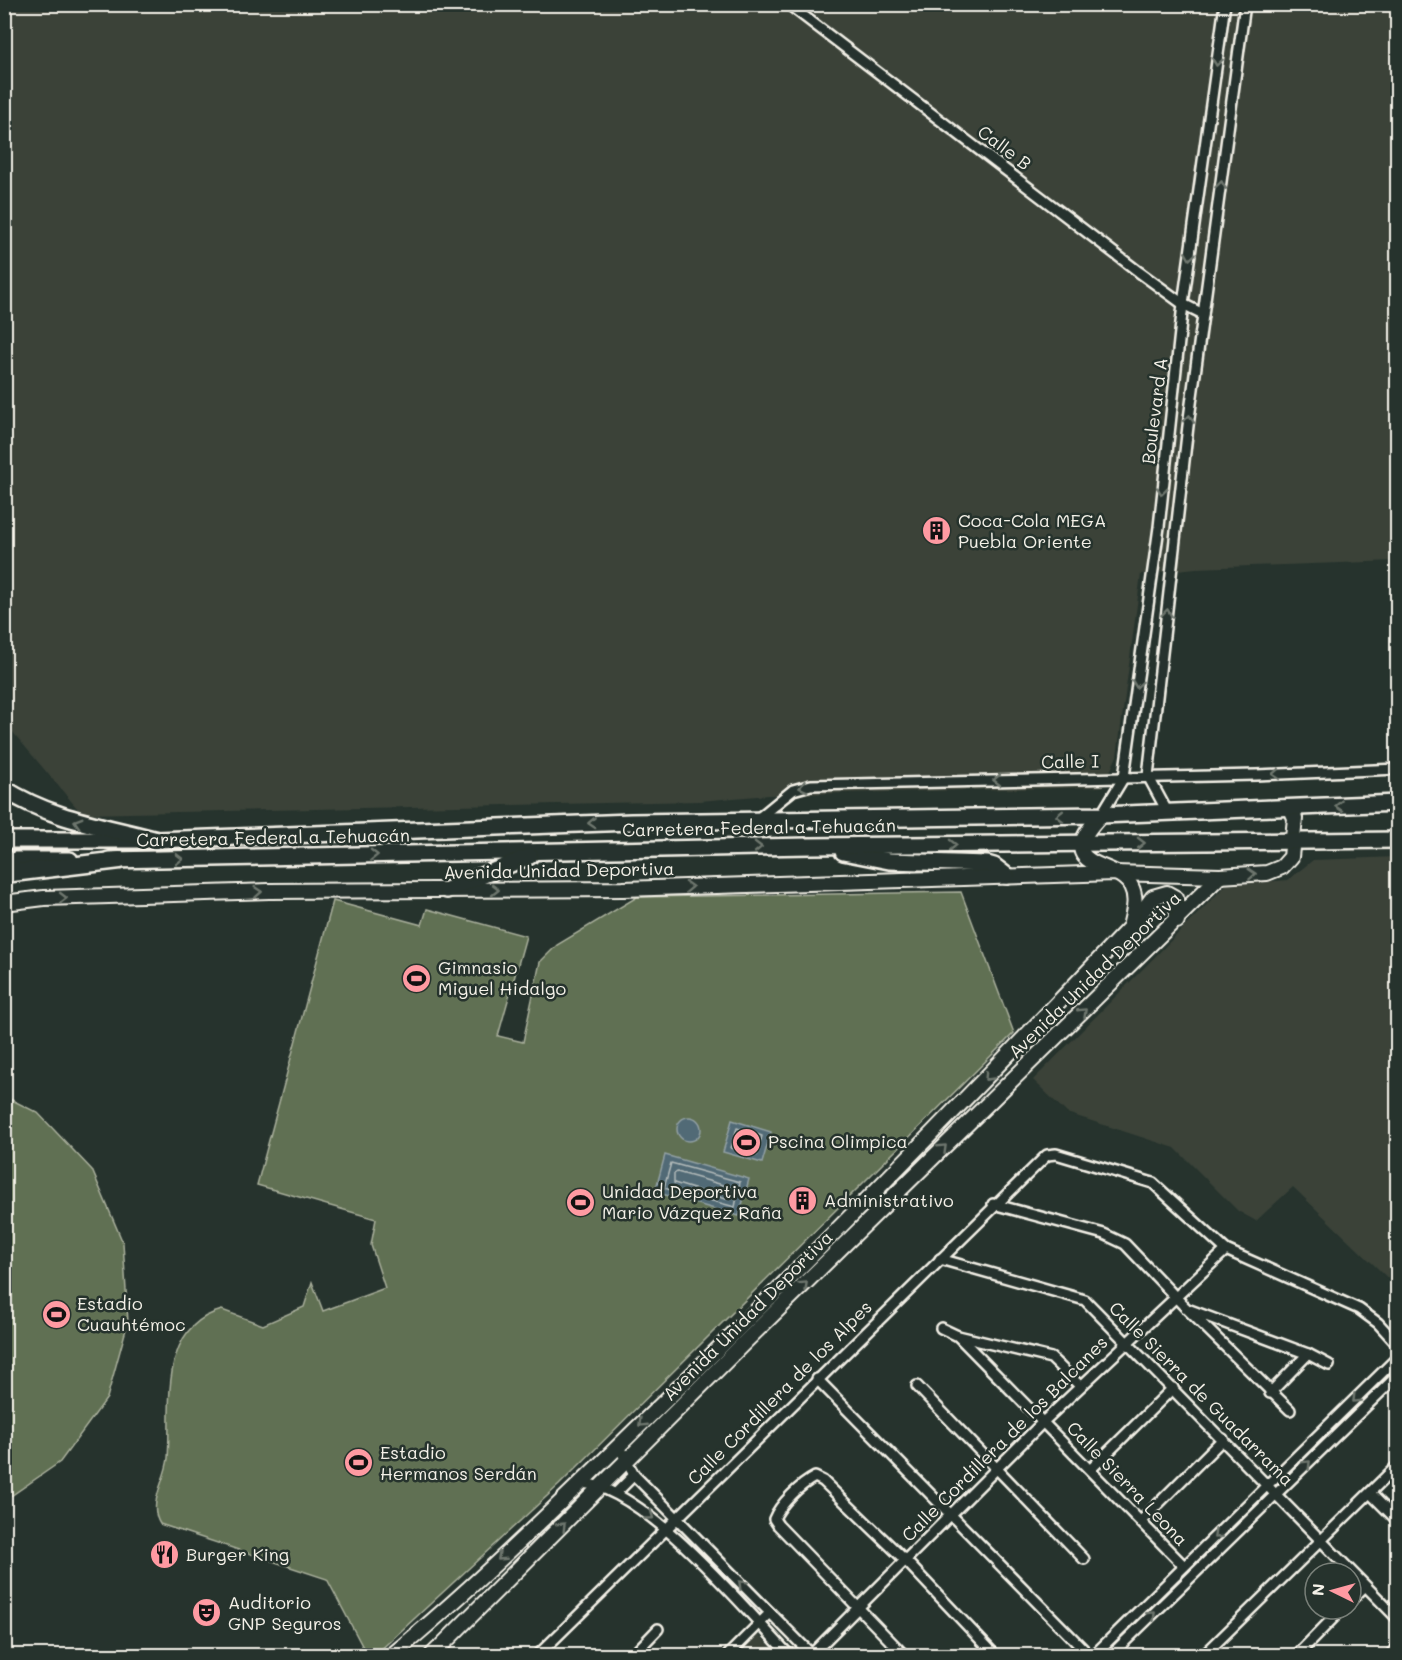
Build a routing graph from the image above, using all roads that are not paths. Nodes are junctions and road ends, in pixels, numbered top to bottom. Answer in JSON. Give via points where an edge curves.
{"nodes":[{"id":1,"x":788,"y":4,"type":"edge"},
{"id":2,"x":1225,"y":4,"type":"edge"},
{"id":3,"x":1245,"y":4,"type":"edge"},
{"id":4,"x":1388,"y":4,"type":"edge"},
{"id":5,"x":1398,"y":6,"type":"edge"},
{"id":6,"x":1183,"y":304,"type":"junction"},
{"id":7,"x":1203,"y":314,"type":"junction"},
{"id":8,"x":1155,"y":554,"type":"junction"},
{"id":9,"x":1174,"y":557,"type":"junction"},
{"id":10,"x":1398,"y":769,"type":"edge"},
{"id":11,"x":1148,"y":776,"type":"junction"},
{"id":12,"x":1124,"y":777,"type":"junction"},
{"id":13,"x":4,"y":789,"type":"edge"},
{"id":14,"x":1398,"y":803,"type":"edge"},
{"id":15,"x":1291,"y":809,"type":"junction"},
{"id":16,"x":1168,"y":813,"type":"junction"},
{"id":17,"x":1101,"y":815,"type":"junction"},
{"id":18,"x":755,"y":821,"type":"junction"},
{"id":19,"x":4,"y":840,"type":"edge"},
{"id":20,"x":155,"y":840,"type":"junction"},
{"id":21,"x":1398,"y":840,"type":"edge"},
{"id":22,"x":1294,"y":841,"type":"junction"},
{"id":23,"x":1083,"y":843,"type":"junction"},
{"id":24,"x":811,"y":846,"type":"junction"},
{"id":25,"x":539,"y":852,"type":"junction"},
{"id":26,"x":4,"y":860,"type":"edge"},
{"id":27,"x":120,"y":860,"type":"junction"},
{"id":28,"x":1114,"y":873,"type":"junction"},
{"id":29,"x":4,"y":874,"type":"edge"},
{"id":30,"x":1007,"y":876,"type":"junction"},
{"id":31,"x":1220,"y":876,"type":"junction"},
{"id":32,"x":447,"y":890,"type":"junction"},
{"id":33,"x":4,"y":903,"type":"edge"},
{"id":34,"x":1177,"y":921,"type":"junction"},
{"id":35,"x":1130,"y":927,"type":"junction"},
{"id":36,"x":899,"y":1169,"type":"junction"},
{"id":37,"x":909,"y":1181,"type":"junction"},
{"id":38,"x":872,"y":1195,"type":"junction"},
{"id":39,"x":993,"y":1204,"type":"junction"},
{"id":40,"x":883,"y":1208,"type":"junction"},
{"id":41,"x":842,"y":1226,"type":"junction"},
{"id":42,"x":853,"y":1238,"type":"junction"},
{"id":43,"x":1226,"y":1250,"type":"junction"},
{"id":44,"x":940,"y":1259,"type":"junction"},
{"id":45,"x":1175,"y":1297,"type":"junction"},
{"id":46,"x":1185,"y":1307,"type":"junction"},
{"id":47,"x":941,"y":1328,"type":"dead end"},
{"id":48,"x":958,"y":1336,"type":"junction"},
{"id":49,"x":1127,"y":1341,"type":"junction"},
{"id":50,"x":1398,"y":1345,"type":"edge"},
{"id":51,"x":1308,"y":1354,"type":"junction"},
{"id":52,"x":1398,"y":1357,"type":"edge"},
{"id":53,"x":1329,"y":1365,"type":"dead end"},
{"id":54,"x":1398,"y":1375,"type":"edge"},
{"id":55,"x":817,"y":1379,"type":"junction"},
{"id":56,"x":917,"y":1386,"type":"dead end"},
{"id":57,"x":1080,"y":1386,"type":"junction"},
{"id":58,"x":1173,"y":1388,"type":"junction"},
{"id":59,"x":1270,"y":1393,"type":"junction"},
{"id":60,"x":1290,"y":1410,"type":"dead end"},
{"id":61,"x":1043,"y":1422,"type":"junction"},
{"id":62,"x":1222,"y":1439,"type":"junction"},
{"id":63,"x":621,"y":1444,"type":"junction"},
{"id":64,"x":627,"y":1461,"type":"junction"},
{"id":65,"x":1398,"y":1465,"type":"edge"},
{"id":66,"x":997,"y":1469,"type":"junction"},
{"id":67,"x":1091,"y":1469,"type":"junction"},
{"id":68,"x":634,"y":1475,"type":"junction"},
{"id":69,"x":580,"y":1484,"type":"junction"},
{"id":70,"x":1268,"y":1486,"type":"junction"},
{"id":71,"x":600,"y":1487,"type":"junction"},
{"id":72,"x":616,"y":1493,"type":"junction"},
{"id":73,"x":1370,"y":1493,"type":"junction"},
{"id":74,"x":1276,"y":1494,"type":"junction"},
{"id":75,"x":951,"y":1514,"type":"junction"},
{"id":76,"x":676,"y":1518,"type":"junction"},
{"id":77,"x":1141,"y":1521,"type":"junction"},
{"id":78,"x":1398,"y":1521,"type":"edge"},
{"id":79,"x":667,"y":1528,"type":"junction"},
{"id":80,"x":1321,"y":1541,"type":"junction"},
{"id":81,"x":1084,"y":1559,"type":"dead end"},
{"id":82,"x":906,"y":1562,"type":"junction"},
{"id":83,"x":1184,"y":1566,"type":"junction"},
{"id":84,"x":1365,"y":1586,"type":"joint"},
{"id":85,"x":858,"y":1608,"type":"junction"},
{"id":86,"x":770,"y":1613,"type":"junction"},
{"id":87,"x":1398,"y":1619,"type":"edge"},
{"id":88,"x":1330,"y":1621,"type":"edge"},
{"id":89,"x":759,"y":1624,"type":"junction"},
{"id":90,"x":658,"y":1629,"type":"dead end"},
{"id":91,"x":1398,"y":1647,"type":"edge"},
{"id":92,"x":543,"y":1653,"type":"edge"},
{"id":93,"x":812,"y":1655,"type":"edge"},
{"id":94,"x":391,"y":1656,"type":"edge"},
{"id":95,"x":430,"y":1656,"type":"edge"},
{"id":96,"x":632,"y":1656,"type":"edge"},
{"id":97,"x":727,"y":1656,"type":"edge"},
{"id":98,"x":790,"y":1656,"type":"edge"},
{"id":99,"x":905,"y":1656,"type":"edge"},
{"id":100,"x":996,"y":1656,"type":"edge"},
{"id":101,"x":1091,"y":1656,"type":"edge"},
{"id":102,"x":1110,"y":1656,"type":"edge"},
{"id":103,"x":1203,"y":1656,"type":"edge"},
{"id":104,"x":1296,"y":1656,"type":"edge"},
{"id":105,"x":1389,"y":1656,"type":"edge"}],
"edges":[{"from":1,"to":6,"type":"street","name":"Calle B"},
{"from":2,"to":6,"type":"street","name":"Boulevard A","one_way":true},
{"from":7,"to":3,"type":"street","name":"Boulevard A","one_way":true},
{"from":4,"to":5,"type":"street"},
{"from":6,"to":7,"type":"street","name":"Calle B"},
{"from":6,"to":8,"type":"street","name":"Boulevard A","one_way":true},
{"from":9,"to":7,"type":"street","name":"Boulevard A","one_way":true},
{"from":8,"to":9,"type":"street"},
{"from":8,"to":12,"type":"street","name":"Boulevard A","one_way":true},
{"from":11,"to":9,"type":"street","name":"Boulevard A","one_way":true},
{"from":10,"to":11,"type":"street","name":"Calle I","one_way":true},
{"from":11,"to":12,"type":"street","name":"Calle I"},
{"from":11,"to":16,"type":"street"},
{"from":12,"to":17,"type":"street","name":"Boulevard A"},
{"from":12,"to":18,"type":"street","name":"Calle I","one_way":true,"via":[[811,784],[793,790]]},
{"from":20,"to":13,"type":"highway","one_way":true,"via":[[72,820]]},
{"from":14,"to":15,"type":"main road","name":"Carretera Federal a Tehuacán","one_way":true},
{"from":15,"to":16,"type":"main road","name":"Carretera Federal a Tehuacán"},
{"from":15,"to":22,"type":"street","name":"Avenida Unidad Deportiva","via":[[1295,818]]},
{"from":16,"to":17,"type":"main road","name":"Carretera Federal a Tehuacán"},
{"from":17,"to":18,"type":"main road","name":"Carretera Federal a Tehuacán","one_way":true},
{"from":17,"to":23,"type":"street","via":[[1088,829]]},
{"from":18,"to":20,"type":"main road","name":"Carretera Federal a Tehuacán","one_way":true},
{"from":19,"to":20,"type":"main road","name":"Carretera Federal a Tehuacán"},
{"from":21,"to":22,"type":"main road","name":"Carretera Federal a Tehuacán"},
{"from":23,"to":22,"type":"main road","name":"Carretera Federal a Tehuacán","one_way":true},
{"from":31,"to":22,"type":"street","name":"Avenida Unidad Deportiva","one_way":true,"via":[[1267,873],[1282,867],[1291,856]]},
{"from":24,"to":23,"type":"main road","name":"Carretera Federal a Tehuacán","one_way":true},
{"from":23,"to":28,"type":"street","name":"Avenida Unidad Deportiva","via":[[1089,862]]},
{"from":25,"to":24,"type":"main road","name":"Carretera Federal a Tehuacán","one_way":true},
{"from":24,"to":30,"type":"main road","via":[[889,861],[987,864]]},
{"from":27,"to":25,"type":"main road","name":"Carretera Federal a Tehuacán","one_way":true},
{"from":25,"to":32,"type":"main road"},
{"from":26,"to":27,"type":"main road","name":"Carretera Federal a Tehuacán"},
{"from":27,"to":29,"type":"highway"},
{"from":28,"to":30,"type":"street","name":"Avenida Unidad Deportiva"},
{"from":28,"to":31,"type":"street","name":"Avenida Unidad Deportiva"},
{"from":28,"to":35,"type":"street","name":"Avenida Unidad Deportiva","via":[[1131,885],[1135,905]]},
{"from":32,"to":30,"type":"street","name":"Avenida Unidad Deportiva","one_way":true,"via":[[623,889]]},
{"from":31,"to":34,"type":"street","name":"Avenida Unidad Deportiva"},
{"from":33,"to":32,"type":"street","name":"Avenida Unidad Deportiva","one_way":true,"via":[[44,898],[269,891]]},
{"from":34,"to":35,"type":"street","via":[[1176,898],[1164,893],[1150,900]]},
{"from":37,"to":34,"type":"street","name":"Avenida Unidad Deportiva","one_way":true},
{"from":35,"to":36,"type":"street","name":"Avenida Unidad Deportiva","one_way":true},
{"from":36,"to":37,"type":"street"},
{"from":36,"to":38,"type":"street","name":"Avenida Unidad Deportiva"},
{"from":37,"to":40,"type":"street","name":"Avenida Unidad Deportiva"},
{"from":38,"to":40,"type":"street"},
{"from":38,"to":41,"type":"street","name":"Avenida Unidad Deportiva"},
{"from":39,"to":43,"type":"street","name":"Calle Cordillera de los Alpes","via":[[1047,1155],[1056,1154],[1153,1183]]},
{"from":39,"to":44,"type":"street","name":"Calle Cordillera de los Alpes"},
{"from":39,"to":45,"type":"street","via":[[1104,1234],[1125,1244]]},
{"from":40,"to":42,"type":"street","name":"Avenida Unidad Deportiva"},
{"from":41,"to":42,"type":"street"},
{"from":41,"to":63,"type":"street","name":"Avenida Unidad Deportiva","one_way":true},
{"from":64,"to":42,"type":"street","name":"Avenida Unidad Deportiva","one_way":true},
{"from":43,"to":45,"type":"street","name":"Calle Cordillera de los Balcanes"},
{"from":43,"to":50,"type":"street","via":[[1359,1309]]},
{"from":44,"to":49,"type":"street","name":"Calle Sierra de Guadarrama","via":[[1074,1295],[1085,1300]]},
{"from":44,"to":55,"type":"street","name":"Calle Cordillera de los Alpes"},
{"from":45,"to":46,"type":"street"},
{"from":45,"to":49,"type":"street","name":"Calle Cordillera de los Balcanes"},
{"from":46,"to":51,"type":"street"},
{"from":46,"to":59,"type":"street"},
{"from":47,"to":48,"type":"street","name":"Calle Sierra Leona"},
{"from":48,"to":57,"type":"street","via":[[1051,1358]]},
{"from":48,"to":61,"type":"street","name":"Calle Sierra Leona"},
{"from":49,"to":57,"type":"street","name":"Calle Cordillera de los Balcanes"},
{"from":49,"to":58,"type":"street","name":"Calle Sierra de Guadarrama"},
{"from":51,"to":53,"type":"street"},
{"from":51,"to":59,"type":"street"},
{"from":52,"to":70,"type":"street","one_way":true},
{"from":74,"to":54,"type":"street","one_way":true},
{"from":55,"to":75,"type":"street"},
{"from":55,"to":76,"type":"street","name":"Calle Cordillera de los Alpes"},
{"from":56,"to":66,"type":"street"},
{"from":57,"to":61,"type":"street","name":"Calle Cordillera de los Balcanes"},
{"from":58,"to":62,"type":"street","name":"Calle Sierra de Guadarrama"},
{"from":58,"to":67,"type":"street"},
{"from":59,"to":60,"type":"street"},
{"from":61,"to":66,"type":"street","name":"Calle Cordillera de los Balcanes"},
{"from":61,"to":67,"type":"street","name":"Calle Sierra Leona"},
{"from":62,"to":70,"type":"street","name":"Calle Sierra de Guadarrama"},
{"from":62,"to":77,"type":"street"},
{"from":63,"to":64,"type":"street"},
{"from":63,"to":69,"type":"street","name":"Avenida Unidad Deportiva"},
{"from":64,"to":68,"type":"street"},
{"from":64,"to":71,"type":"street","name":"Avenida Unidad Deportiva"},
{"from":65,"to":73,"type":"street"},
{"from":66,"to":75,"type":"street","name":"Calle Cordillera de los Balcanes"},
{"from":66,"to":81,"type":"street"},
{"from":67,"to":77,"type":"street","name":"Calle Sierra Leona"},
{"from":68,"to":72,"type":"street"},
{"from":68,"to":76,"type":"street"},
{"from":69,"to":71,"type":"street"},
{"from":69,"to":94,"type":"street","name":"Avenida Unidad Deportiva","one_way":true},
{"from":70,"to":74,"type":"street","name":"Calle Sierra de Guadarrama"},
{"from":70,"to":83,"type":"street","one_way":true},
{"from":71,"to":72,"type":"street"},
{"from":95,"to":71,"type":"street","name":"Avenida Unidad Deportiva","one_way":true},
{"from":72,"to":79,"type":"street","one_way":true},
{"from":73,"to":78,"type":"street"},
{"from":73,"to":80,"type":"street"},
{"from":74,"to":80,"type":"street","name":"Calle Sierra de Guadarrama"},
{"from":102,"to":74,"type":"street","one_way":true},
{"from":75,"to":82,"type":"street","name":"Calle Cordillera de los Balcanes"},
{"from":75,"to":101,"type":"street"},
{"from":76,"to":79,"type":"street","name":"Calle Cordillera de los Alpes"},
{"from":86,"to":76,"type":"street","one_way":true},
{"from":77,"to":83,"type":"street","name":"Calle Sierra Leona"},
{"from":79,"to":89,"type":"street"},
{"from":79,"to":92,"type":"street","name":"Calle Cordillera de los Alpes"},
{"from":80,"to":84,"type":"street","name":"Calle Sierra de Guadarrama"},
{"from":80,"to":103,"type":"street"},
{"from":82,"to":85,"type":"street","name":"Calle Cordillera de los Balcanes"},
{"from":82,"to":85,"type":"street","via":[[815,1477],[807,1480],[774,1519]]},
{"from":82,"to":100,"type":"street"},
{"from":83,"to":101,"type":"street"},
{"from":84,"to":87,"type":"street","name":"Calle Sierra de Guadarrama"},
{"from":85,"to":93,"type":"street","name":"Calle Cordillera de los Balcanes"},
{"from":85,"to":99,"type":"street"},
{"from":86,"to":89,"type":"street"},
{"from":86,"to":93,"type":"street"},
{"from":88,"to":104,"type":"street"},
{"from":89,"to":97,"type":"street"},
{"from":89,"to":98,"type":"street"},
{"from":90,"to":96,"type":"street"},
{"from":91,"to":105,"type":"street"}]}
